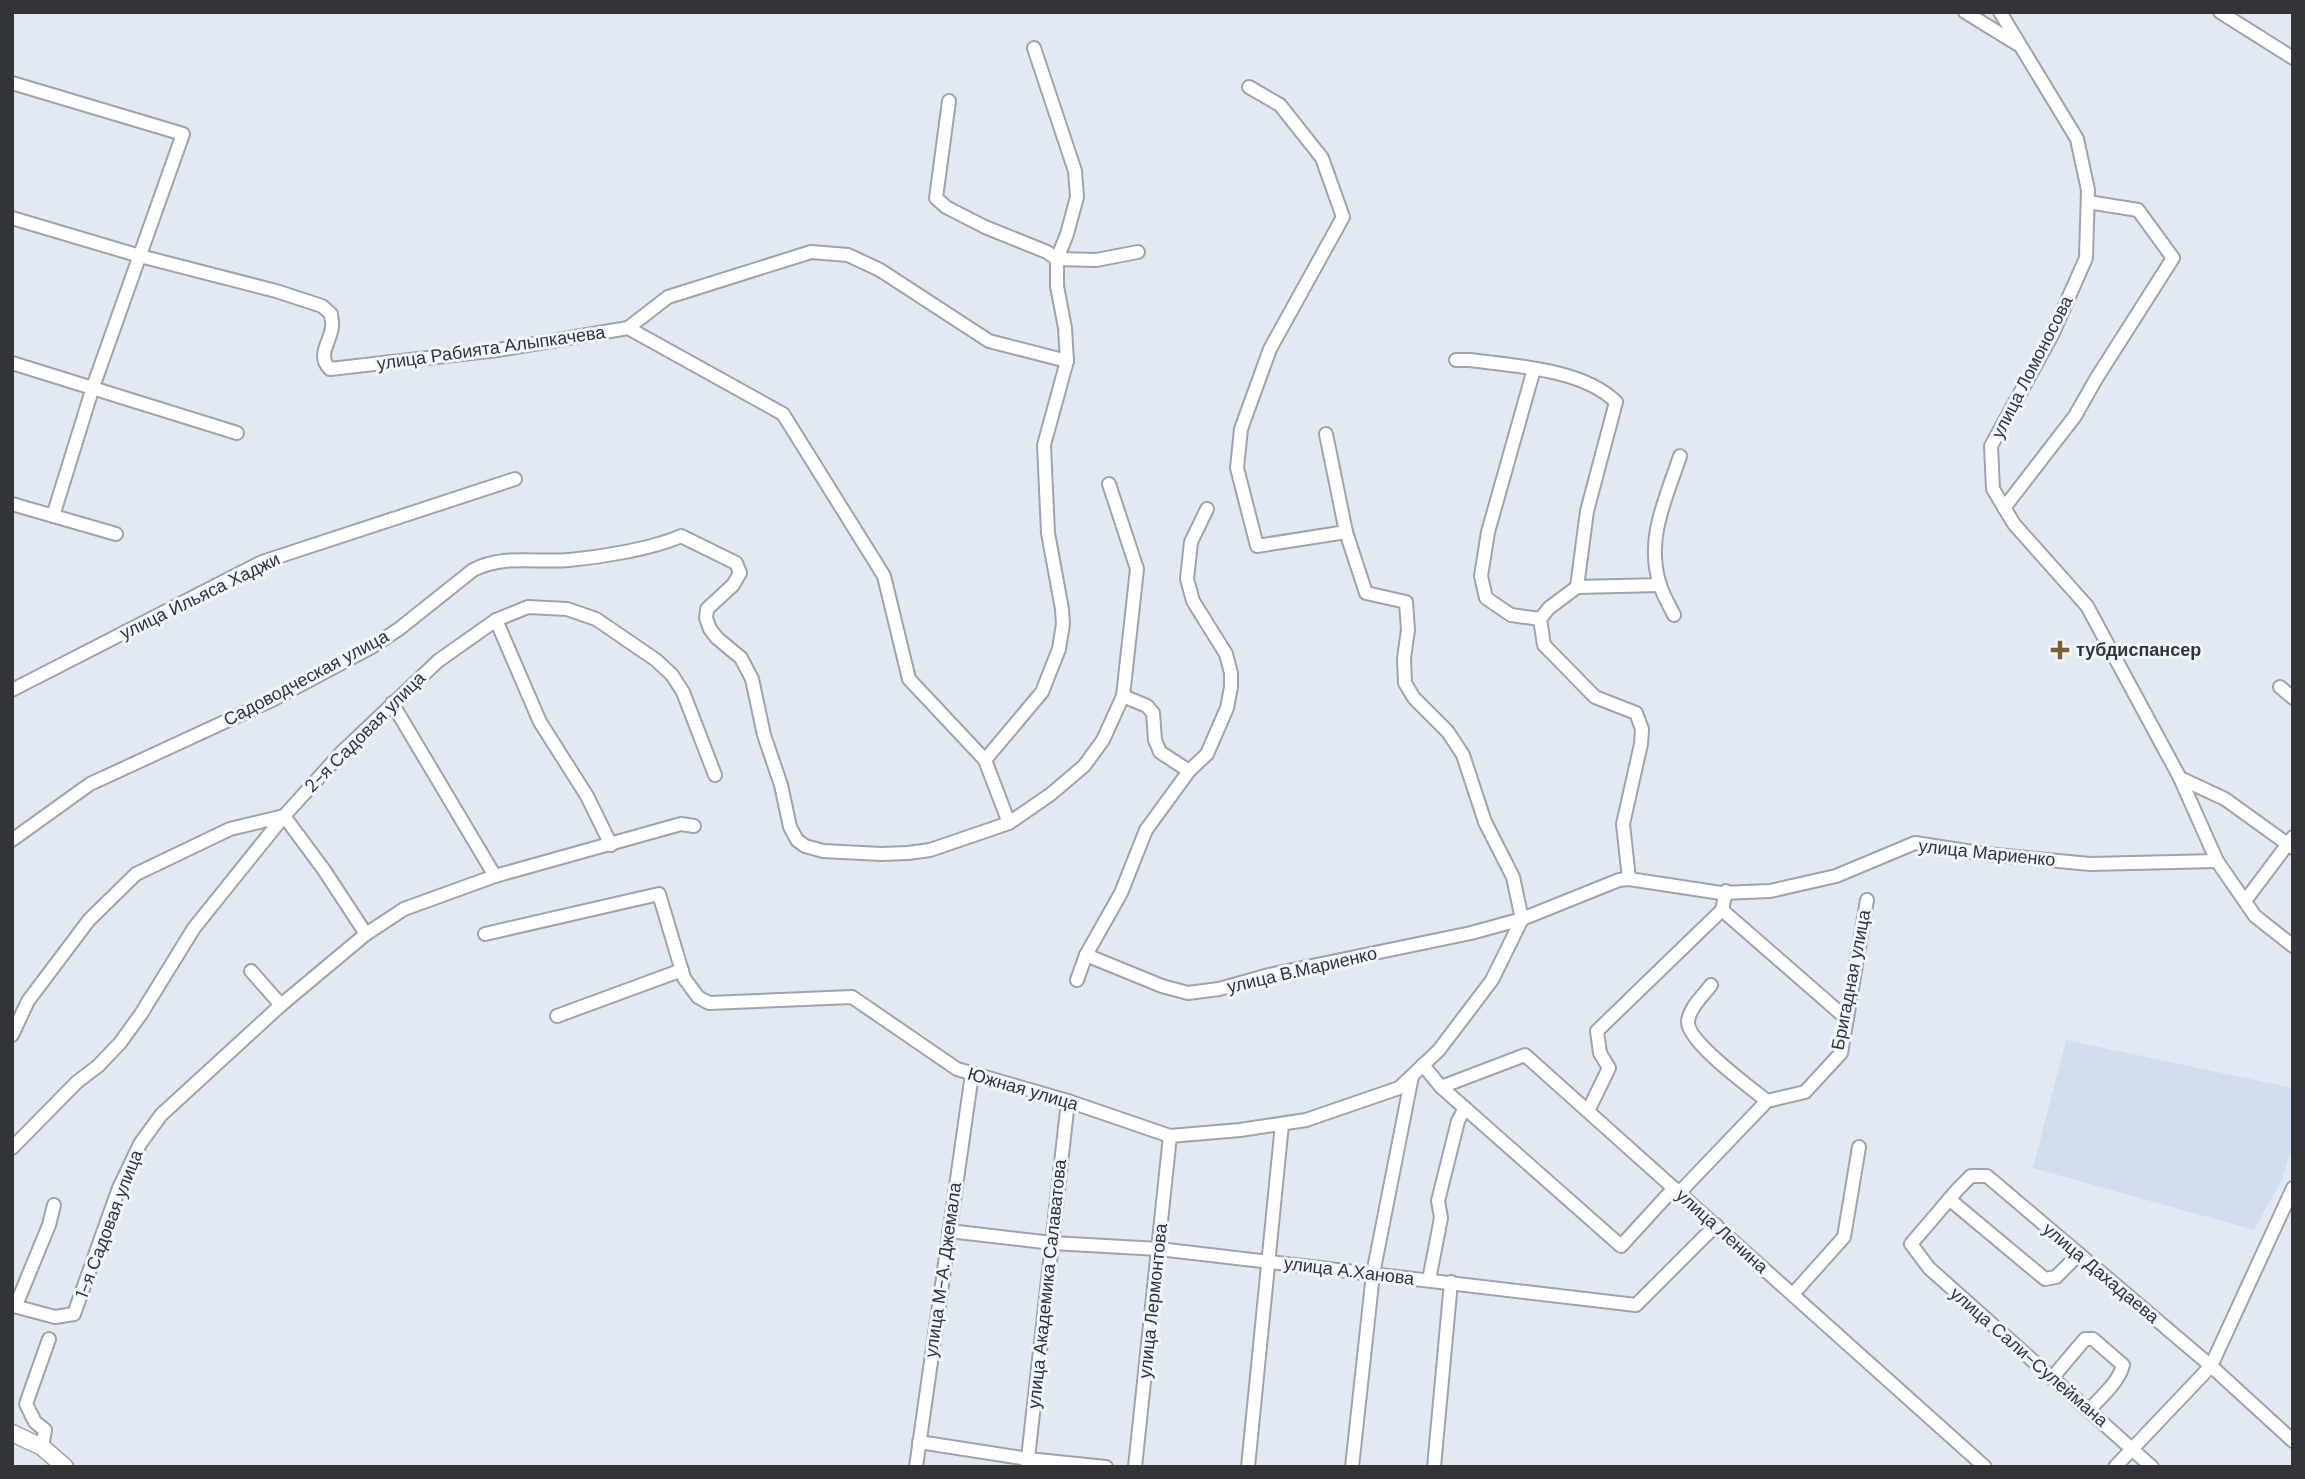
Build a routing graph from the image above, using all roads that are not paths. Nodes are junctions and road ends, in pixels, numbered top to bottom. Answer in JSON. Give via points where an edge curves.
{"nodes":[{"id":1,"x":1965,"y":12,"type":"edge"},
{"id":2,"x":2000,"y":12,"type":"edge"},
{"id":3,"x":2220,"y":12,"type":"edge"},
{"id":4,"x":2020,"y":46,"type":"junction"},
{"id":5,"x":1034,"y":48,"type":"dead end"},
{"id":6,"x":2293,"y":58,"type":"edge"},
{"id":7,"x":12,"y":83,"type":"edge"},
{"id":8,"x":1249,"y":87,"type":"dead end"},
{"id":9,"x":949,"y":101,"type":"dead end"},
{"id":10,"x":2088,"y":202,"type":"junction"},
{"id":11,"x":12,"y":218,"type":"edge"},
{"id":12,"x":1138,"y":253,"type":"dead end"},
{"id":13,"x":139,"y":256,"type":"junction"},
{"id":14,"x":1057,"y":259,"type":"junction"},
{"id":15,"x":628,"y":328,"type":"junction"},
{"id":16,"x":1455,"y":360,"type":"dead end"},
{"id":17,"x":1067,"y":361,"type":"junction"},
{"id":18,"x":12,"y":363,"type":"edge"},
{"id":19,"x":1534,"y":369,"type":"junction"},
{"id":20,"x":93,"y":387,"type":"junction"},
{"id":21,"x":237,"y":433,"type":"dead end"},
{"id":22,"x":1326,"y":434,"type":"dead end"},
{"id":23,"x":1680,"y":456,"type":"dead end"},
{"id":24,"x":514,"y":479,"type":"dead end"},
{"id":25,"x":1109,"y":484,"type":"dead end"},
{"id":26,"x":12,"y":504,"type":"edge"},
{"id":27,"x":2004,"y":508,"type":"junction"},
{"id":28,"x":1207,"y":509,"type":"dead end"},
{"id":29,"x":53,"y":516,"type":"junction"},
{"id":30,"x":1346,"y":532,"type":"junction"},
{"id":31,"x":116,"y":534,"type":"dead end"},
{"id":32,"x":1660,"y":585,"type":"junction"},
{"id":33,"x":1577,"y":587,"type":"junction"},
{"id":34,"x":1674,"y":615,"type":"dead end"},
{"id":35,"x":1540,"y":619,"type":"junction"},
{"id":36,"x":496,"y":620,"type":"junction"},
{"id":37,"x":2280,"y":687,"type":"dead end"},
{"id":38,"x":12,"y":690,"type":"edge"},
{"id":39,"x":1123,"y":696,"type":"junction"},
{"id":40,"x":2293,"y":698,"type":"edge"},
{"id":41,"x":392,"y":703,"type":"junction"},
{"id":42,"x":985,"y":760,"type":"junction"},
{"id":43,"x":1189,"y":771,"type":"junction"},
{"id":44,"x":715,"y":775,"type":"dead end"},
{"id":45,"x":2180,"y":778,"type":"junction"},
{"id":46,"x":284,"y":816,"type":"junction"},
{"id":47,"x":1009,"y":823,"type":"junction"},
{"id":48,"x":694,"y":826,"type":"dead end"},
{"id":49,"x":12,"y":840,"type":"edge"},
{"id":50,"x":2291,"y":843,"type":"edge"},
{"id":51,"x":611,"y":845,"type":"junction"},
{"id":52,"x":2217,"y":861,"type":"junction"},
{"id":53,"x":495,"y":876,"type":"junction"},
{"id":54,"x":1629,"y":879,"type":"junction"},
{"id":55,"x":1726,"y":892,"type":"junction"},
{"id":56,"x":1867,"y":900,"type":"dead end"},
{"id":57,"x":2245,"y":901,"type":"junction"},
{"id":58,"x":1722,"y":910,"type":"junction"},
{"id":59,"x":1522,"y":919,"type":"junction"},
{"id":60,"x":366,"y":934,"type":"junction"},
{"id":61,"x":485,"y":934,"type":"dead end"},
{"id":62,"x":2293,"y":946,"type":"edge"},
{"id":63,"x":1086,"y":955,"type":"junction"},
{"id":64,"x":682,"y":970,"type":"junction"},
{"id":65,"x":251,"y":971,"type":"dead end"},
{"id":66,"x":1077,"y":980,"type":"dead end"},
{"id":67,"x":1711,"y":985,"type":"dead end"},
{"id":68,"x":281,"y":1005,"type":"junction"},
{"id":69,"x":557,"y":1016,"type":"dead end"},
{"id":70,"x":1847,"y":1019,"type":"junction"},
{"id":71,"x":12,"y":1035,"type":"edge"},
{"id":72,"x":1423,"y":1065,"type":"junction"},
{"id":73,"x":972,"y":1074,"type":"junction"},
{"id":74,"x":1412,"y":1076,"type":"junction"},
{"id":75,"x":1441,"y":1087,"type":"junction"},
{"id":76,"x":1068,"y":1101,"type":"junction"},
{"id":77,"x":1767,"y":1101,"type":"junction"},
{"id":78,"x":1465,"y":1108,"type":"junction"},
{"id":79,"x":1588,"y":1111,"type":"junction"},
{"id":80,"x":1282,"y":1124,"type":"junction"},
{"id":81,"x":1170,"y":1136,"type":"junction"},
{"id":82,"x":1859,"y":1147,"type":"dead end"},
{"id":83,"x":12,"y":1148,"type":"edge"},
{"id":84,"x":2293,"y":1188,"type":"edge"},
{"id":85,"x":1676,"y":1190,"type":"junction"},
{"id":86,"x":1949,"y":1199,"type":"junction"},
{"id":87,"x":54,"y":1205,"type":"dead end"},
{"id":88,"x":1716,"y":1226,"type":"junction"},
{"id":89,"x":949,"y":1231,"type":"junction"},
{"id":90,"x":1052,"y":1243,"type":"junction"},
{"id":91,"x":1910,"y":1244,"type":"joint"},
{"id":92,"x":1159,"y":1249,"type":"junction"},
{"id":93,"x":2079,"y":1254,"type":"junction"},
{"id":94,"x":1269,"y":1262,"type":"junction"},
{"id":95,"x":1373,"y":1273,"type":"junction"},
{"id":96,"x":1429,"y":1280,"type":"junction"},
{"id":97,"x":1451,"y":1282,"type":"junction"},
{"id":98,"x":1793,"y":1294,"type":"junction"},
{"id":99,"x":13,"y":1307,"type":"edge"},
{"id":100,"x":49,"y":1339,"type":"dead end"},
{"id":101,"x":2211,"y":1366,"type":"junction"},
{"id":102,"x":2052,"y":1378,"type":"junction"},
{"id":103,"x":2090,"y":1410,"type":"junction"},
{"id":104,"x":12,"y":1433,"type":"edge"},
{"id":105,"x":2293,"y":1441,"type":"edge"},
{"id":106,"x":919,"y":1442,"type":"junction"},
{"id":107,"x":42,"y":1447,"type":"junction"},
{"id":108,"x":2133,"y":1449,"type":"junction"},
{"id":109,"x":1028,"y":1463,"type":"edge"},
{"id":110,"x":65,"y":1467,"type":"edge"},
{"id":111,"x":916,"y":1467,"type":"edge"},
{"id":112,"x":1106,"y":1467,"type":"edge"},
{"id":113,"x":1135,"y":1467,"type":"edge"},
{"id":114,"x":1248,"y":1467,"type":"edge"},
{"id":115,"x":1352,"y":1467,"type":"edge"},
{"id":116,"x":1434,"y":1467,"type":"edge"},
{"id":117,"x":1985,"y":1467,"type":"edge"},
{"id":118,"x":2115,"y":1467,"type":"edge"},
{"id":119,"x":2152,"y":1467,"type":"edge"}],
"edges":[{"from":1,"to":4,"type":"street"},
{"from":2,"to":4,"type":"street","name":"улица Ломоносова"},
{"from":3,"to":6,"type":"street"},
{"from":4,"to":10,"type":"street","name":"улица Ломоносова","via":[[2077,139]]},
{"from":5,"to":14,"type":"street","via":[[1075,171],[1077,197]]},
{"from":7,"to":13,"type":"street","via":[[183,134]]},
{"from":8,"to":30,"type":"street","via":[[1280,105],[1322,158],[1343,217],[1270,349],[1241,429],[1237,468],[1257,546]]},
{"from":9,"to":14,"type":"street","via":[[936,198],[946,207]]},
{"from":10,"to":27,"type":"street","name":"улица Ломоносова","via":[[2086,258],[2052,335],[1991,446],[1993,489]]},
{"from":10,"to":27,"type":"street","via":[[2138,210],[2173,258],[2075,416]]},
{"from":11,"to":13,"type":"street","name":"улица Рабията Алыпкачева"},
{"from":12,"to":14,"type":"street","via":[[1096,260]]},
{"from":13,"to":15,"type":"street","name":"улица Рабията Алыпкачева","via":[[322,306],[331,314],[323,357],[330,369],[498,350]]},
{"from":13,"to":20,"type":"street"},
{"from":14,"to":17,"type":"street","via":[[1056,286]]},
{"from":15,"to":17,"type":"street","via":[[668,297],[811,252],[848,255],[880,270],[989,341]]},
{"from":15,"to":42,"type":"street","name":"улица Рабията Алыпкачева","via":[[783,414],[884,576],[909,679]]},
{"from":16,"to":19,"type":"street"},
{"from":17,"to":42,"type":"street","via":[[1044,445],[1048,533],[1062,609],[1059,649],[1042,692]]},
{"from":18,"to":20,"type":"street"},
{"from":19,"to":33,"type":"street","via":[[1560,372],[1609,394],[1616,402],[1587,511]]},
{"from":19,"to":35,"type":"street","via":[[1488,532],[1482,576],[1486,598],[1511,615]]},
{"from":20,"to":21,"type":"street"},
{"from":20,"to":29,"type":"street"},
{"from":22,"to":30,"type":"street"},
{"from":23,"to":32,"type":"street","via":[[1653,545]]},
{"from":24,"to":38,"type":"street","name":"улица Ильяса Хаджи","via":[[262,562]]},
{"from":25,"to":39,"type":"street","name":"Садоводческая улица","via":[[1137,569]]},
{"from":26,"to":29,"type":"street"},
{"from":27,"to":45,"type":"street","name":"улица Ломоносова","via":[[2087,606]]},
{"from":28,"to":43,"type":"street","via":[[1191,542],[1187,579],[1193,601],[1226,654],[1231,687],[1207,754]]},
{"from":29,"to":31,"type":"street"},
{"from":30,"to":59,"type":"street","via":[[1366,593],[1406,602],[1405,683],[1463,755],[1485,822],[1513,877]]},
{"from":32,"to":33,"type":"street"},
{"from":32,"to":34,"type":"street"},
{"from":33,"to":35,"type":"street"},
{"from":35,"to":54,"type":"street","via":[[1544,645],[1595,697],[1636,713],[1642,729],[1623,824]]},
{"from":36,"to":41,"type":"street","name":"2-я Садовая улица","via":[[438,661]]},
{"from":36,"to":44,"type":"street","name":"2-я Садовая улица","via":[[528,607],[567,609],[596,619],[656,660],[684,692]]},
{"from":36,"to":51,"type":"street","via":[[540,722],[587,796]]},
{"from":37,"to":40,"type":"street"},
{"from":39,"to":43,"type":"street","via":[[1147,706],[1153,713],[1160,752]]},
{"from":39,"to":47,"type":"street","name":"Садоводческая улица","via":[[1084,766]]},
{"from":41,"to":46,"type":"street","name":"2-я Садовая улица"},
{"from":41,"to":53,"type":"street"},
{"from":42,"to":47,"type":"street"},
{"from":43,"to":63,"type":"street","via":[[1146,830],[1121,893]]},
{"from":45,"to":50,"type":"street","via":[[2225,799]]},
{"from":45,"to":52,"type":"street","name":"улица Ломоносова"},
{"from":46,"to":60,"type":"street"},
{"from":46,"to":71,"type":"street","via":[[230,829],[136,874],[89,919],[28,1001]]},
{"from":46,"to":83,"type":"street","name":"2-я Садовая улица","via":[[194,928],[120,1043]]},
{"from":47,"to":49,"type":"street","name":"Садоводческая улица","via":[[908,853],[823,851],[797,840],[764,735],[752,678],[741,658],[710,629],[706,618],[707,608],[740,573],[736,562],[681,536],[664,544],[568,560],[486,563],[370,648],[272,700],[90,784]]},
{"from":48,"to":51,"type":"street","name":"1-я Садовая улица","via":[[681,824]]},
{"from":50,"to":57,"type":"street"},
{"from":51,"to":53,"type":"street","name":"1-я Садовая улица"},
{"from":52,"to":55,"type":"street","name":"улица Мариенко","via":[[2090,864],[1914,844],[1836,876],[1770,891]]},
{"from":52,"to":57,"type":"street","name":"улица Ломоносова"},
{"from":53,"to":60,"type":"street","name":"1-я Садовая улица","via":[[404,909]]},
{"from":54,"to":55,"type":"street","name":"улица Мариенко"},
{"from":54,"to":59,"type":"street","name":"улица Мариенко"},
{"from":55,"to":58,"type":"street"},
{"from":56,"to":70,"type":"street","name":"Бригадная улица"},
{"from":57,"to":62,"type":"street","name":"улица Ломоносова","via":[[2255,916]]},
{"from":58,"to":70,"type":"street"},
{"from":58,"to":79,"type":"street","via":[[1597,1031],[1609,1068]]},
{"from":59,"to":63,"type":"street","name":"улица В.Мариенко","via":[[1188,993]]},
{"from":59,"to":72,"type":"street","name":"Южная улица","via":[[1492,979]]},
{"from":60,"to":68,"type":"street","name":"1-я Садовая улица"},
{"from":61,"to":64,"type":"street","name":"Южная улица","via":[[659,894]]},
{"from":63,"to":66,"type":"street"},
{"from":64,"to":69,"type":"street"},
{"from":64,"to":73,"type":"street","name":"Южная улица","via":[[698,997],[709,1003],[852,997],[957,1069]]},
{"from":65,"to":68,"type":"street"},
{"from":67,"to":77,"type":"street","via":[[1691,1012],[1689,1030],[1699,1044]]},
{"from":68,"to":99,"type":"street","name":"1-я Садовая улица","via":[[161,1115],[139,1144],[74,1314],[55,1317]]},
{"from":70,"to":77,"type":"street","name":"Бригадная улица","via":[[1841,1053],[1805,1092]]},
{"from":72,"to":74,"type":"street","name":"Южная улица"},
{"from":72,"to":75,"type":"street"},
{"from":73,"to":76,"type":"street","name":"Южная улица"},
{"from":73,"to":89,"type":"street","name":"улица М-А. Джемала"},
{"from":74,"to":80,"type":"street","name":"Южная улица","via":[[1399,1088]]},
{"from":74,"to":95,"type":"street"},
{"from":75,"to":78,"type":"street"},
{"from":75,"to":79,"type":"street","name":"улица Ленина","via":[[1525,1055]]},
{"from":76,"to":81,"type":"street","name":"Южная улица"},
{"from":76,"to":90,"type":"street","name":"улица Академика Салаватова"},
{"from":77,"to":85,"type":"street"},
{"from":78,"to":85,"type":"street","via":[[1621,1246]]},
{"from":78,"to":96,"type":"street","via":[[1438,1201],[1441,1219]]},
{"from":79,"to":85,"type":"street","name":"улица Ленина"},
{"from":80,"to":81,"type":"street","name":"Южная улица"},
{"from":80,"to":94,"type":"street"},
{"from":81,"to":92,"type":"street","name":"улица Лермонтова"},
{"from":82,"to":98,"type":"street","via":[[1844,1237]]},
{"from":84,"to":101,"type":"street"},
{"from":85,"to":88,"type":"street","name":"улица Ленина"},
{"from":86,"to":91,"type":"street","name":"улица Дахадаева"},
{"from":86,"to":93,"type":"street","name":"улица Дахадаева","via":[[1972,1177],[1987,1176]]},
{"from":86,"to":93,"type":"street","via":[[2045,1279],[2056,1277]]},
{"from":87,"to":99,"type":"street","name":"1-я Садовая улица"},
{"from":88,"to":97,"type":"street","name":"улица А.Ханова","via":[[1636,1305]]},
{"from":88,"to":98,"type":"street","name":"улица Ленина"},
{"from":89,"to":90,"type":"street","name":"улица А.Ханова"},
{"from":89,"to":106,"type":"street","name":"улица М-А. Джемала"},
{"from":90,"to":92,"type":"street","name":"улица А.Ханова"},
{"from":90,"to":109,"type":"street","name":"улица Академика Салаватова"},
{"from":91,"to":102,"type":"street","name":"улица Сали-Сулеймана","via":[[1929,1268]]},
{"from":92,"to":94,"type":"street","name":"улица А.Ханова"},
{"from":92,"to":113,"type":"street","name":"улица Лермонтова"},
{"from":93,"to":101,"type":"street","name":"улица Дахадаева"},
{"from":94,"to":95,"type":"street","name":"улица А.Ханова"},
{"from":94,"to":114,"type":"street"},
{"from":95,"to":96,"type":"street","name":"улица А.Ханова"},
{"from":95,"to":115,"type":"street"},
{"from":96,"to":97,"type":"street","name":"улица А.Ханова"},
{"from":97,"to":116,"type":"street"},
{"from":98,"to":117,"type":"street","name":"улица Ленина"},
{"from":100,"to":107,"type":"street","via":[[26,1404],[45,1430]]},
{"from":101,"to":105,"type":"street","name":"улица Дахадаева"},
{"from":101,"to":108,"type":"street"},
{"from":102,"to":103,"type":"street","name":"улица Сали-Сулеймана"},
{"from":102,"to":103,"type":"street","via":[[2085,1339],[2093,1339],[2123,1365]]},
{"from":103,"to":108,"type":"street","name":"улица Сали-Сулеймана"},
{"from":104,"to":107,"type":"main road"},
{"from":106,"to":109,"type":"street"},
{"from":106,"to":111,"type":"street","name":"улица М-А. Джемала"},
{"from":107,"to":110,"type":"main road"},
{"from":108,"to":118,"type":"street"},
{"from":108,"to":119,"type":"street","name":"улица Сали-Сулеймана"},
{"from":109,"to":112,"type":"street"}]}
